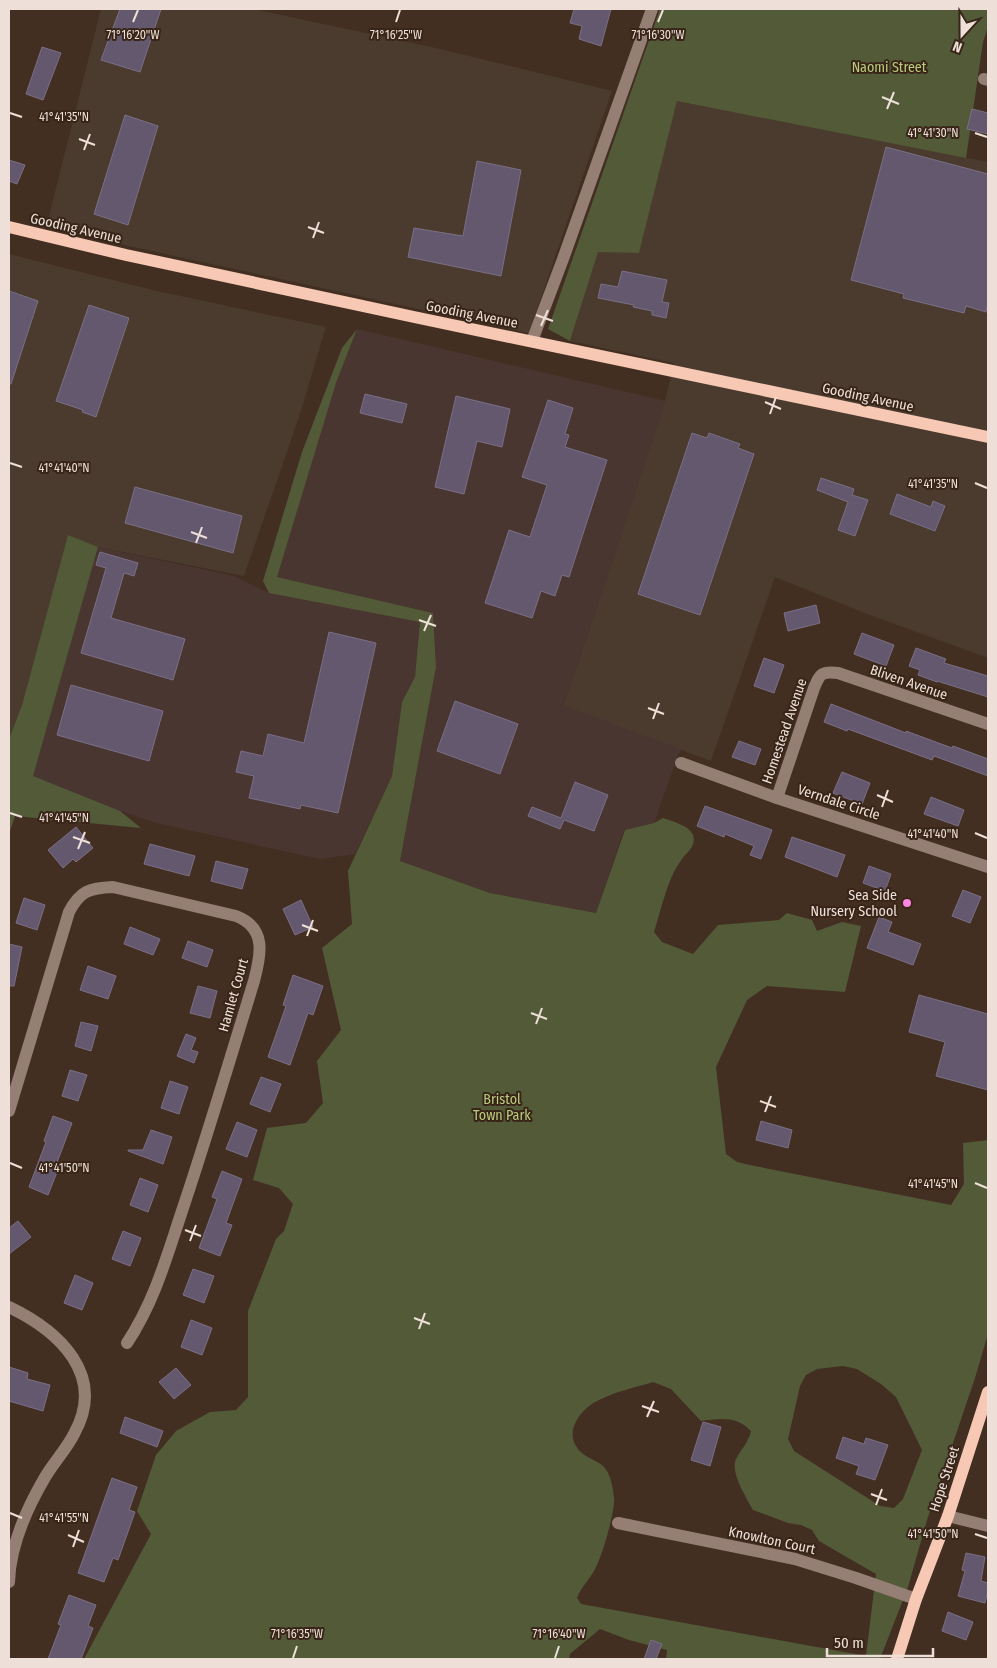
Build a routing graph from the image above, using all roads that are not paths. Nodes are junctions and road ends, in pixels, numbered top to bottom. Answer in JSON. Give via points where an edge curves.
{"nodes":[{"id":1,"x":652,"y":9,"type":"edge"},
{"id":2,"x":9,"y":227,"type":"edge"},
{"id":3,"x":532,"y":341,"type":"junction"},
{"id":4,"x":988,"y":438,"type":"edge"},
{"id":5,"x":820,"y":675,"type":"joint"},
{"id":6,"x":988,"y":724,"type":"edge"},
{"id":7,"x":681,"y":763,"type":"dead end"},
{"id":8,"x":777,"y":798,"type":"junction"},
{"id":9,"x":988,"y":867,"type":"edge"},
{"id":10,"x":9,"y":1111,"type":"edge"},
{"id":11,"x":9,"y":1307,"type":"edge"},
{"id":12,"x":127,"y":1343,"type":"dead end"},
{"id":13,"x":988,"y":1392,"type":"edge"},
{"id":14,"x":948,"y":1516,"type":"junction"},
{"id":15,"x":618,"y":1523,"type":"dead end"},
{"id":16,"x":988,"y":1526,"type":"edge"},
{"id":17,"x":9,"y":1582,"type":"edge"},
{"id":18,"x":916,"y":1599,"type":"junction"},
{"id":19,"x":897,"y":1659,"type":"edge"}],
"edges":[{"from":1,"to":3,"type":"street"},
{"from":2,"to":3,"type":"main road","name":"Gooding Avenue"},
{"from":3,"to":4,"type":"main road","name":"Gooding Avenue"},
{"from":5,"to":6,"type":"street","name":"Bliven Avenue","via":[[838,673]]},
{"from":5,"to":8,"type":"street","name":"Homestead Avenue"},
{"from":7,"to":8,"type":"street","name":"Verndale Circle"},
{"from":8,"to":9,"type":"street","name":"Verndale Circle"},
{"from":10,"to":12,"type":"street","name":"Hamlet Court","via":[[69,912],[82,893],[113,887],[236,916],[246,920],[258,934],[260,960],[196,1169],[154,1296]]},
{"from":11,"to":17,"type":"street","via":[[47,1330],[70,1352],[84,1380],[85,1402],[75,1434],[45,1477],[25,1515]]},
{"from":13,"to":14,"type":"main road","name":"Hope Street"},
{"from":14,"to":16,"type":"street"},
{"from":14,"to":18,"type":"main road","name":"Hope Street"},
{"from":15,"to":18,"type":"street","name":"Knowlton Court","via":[[795,1559]]},
{"from":18,"to":19,"type":"main road","name":"Hope Street"}]}
